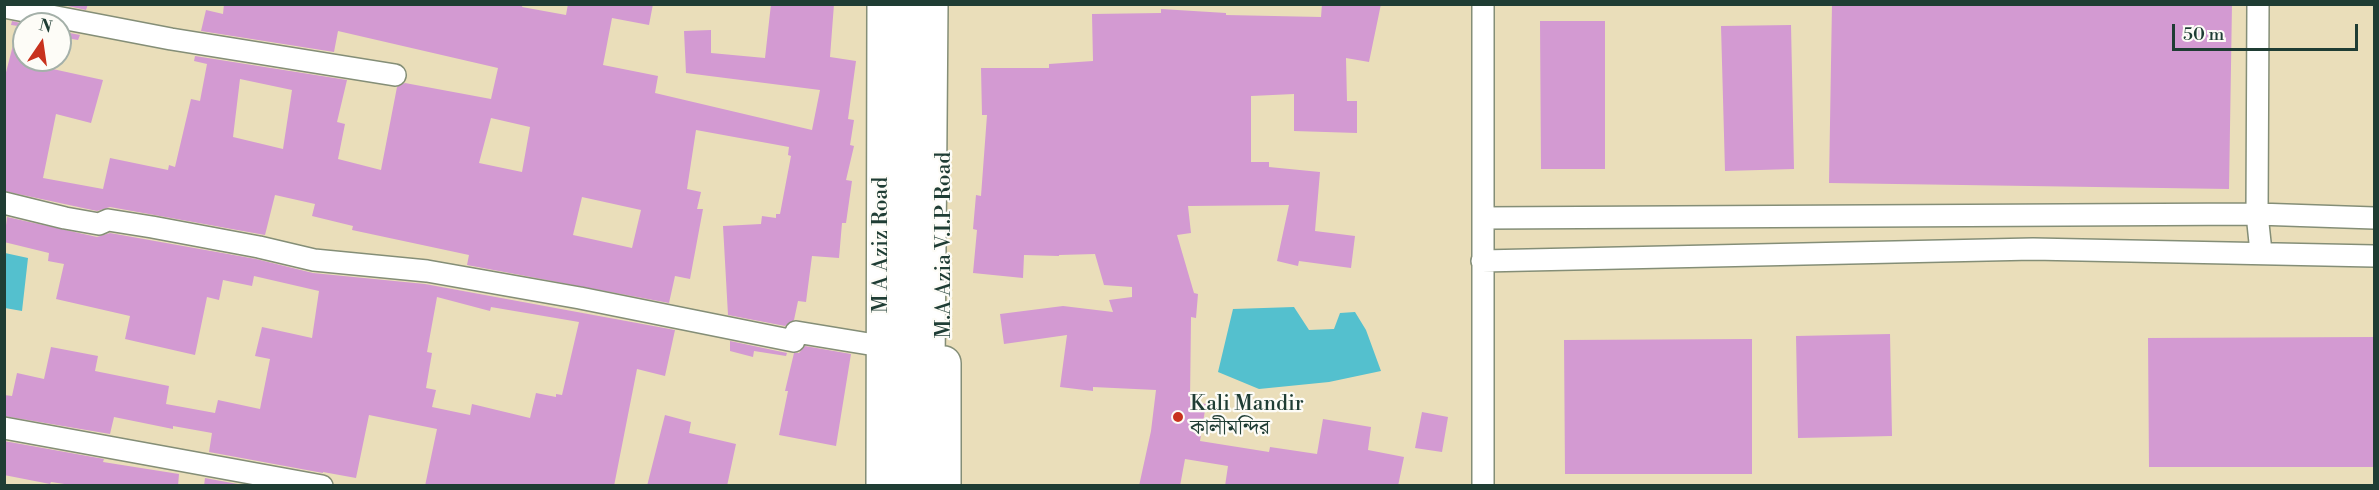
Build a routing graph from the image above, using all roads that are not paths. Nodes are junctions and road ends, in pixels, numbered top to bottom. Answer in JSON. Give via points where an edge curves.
{"nodes":[{"id":1,"x":884,"y":4,"type":"edge"},
{"id":2,"x":901,"y":4,"type":"edge"},
{"id":3,"x":931,"y":4,"type":"edge"},
{"id":4,"x":946,"y":4,"type":"edge"},
{"id":5,"x":1483,"y":4,"type":"edge"},
{"id":6,"x":2258,"y":4,"type":"edge"},
{"id":7,"x":4,"y":6,"type":"edge"},
{"id":8,"x":395,"y":75,"type":"dead end"},
{"id":9,"x":4,"y":202,"type":"edge"},
{"id":10,"x":2257,"y":214,"type":"junction"},
{"id":11,"x":2032,"y":215,"type":"junction"},
{"id":12,"x":1484,"y":218,"type":"junction"},
{"id":13,"x":2374,"y":218,"type":"edge"},
{"id":14,"x":2033,"y":249,"type":"junction"},
{"id":15,"x":2260,"y":252,"type":"junction"},
{"id":16,"x":2374,"y":256,"type":"edge"},
{"id":17,"x":1482,"y":261,"type":"junction"},
{"id":18,"x":881,"y":346,"type":"junction"},
{"id":19,"x":4,"y":428,"type":"edge"},
{"id":20,"x":322,"y":486,"type":"edge"},
{"id":21,"x":883,"y":486,"type":"edge"},
{"id":22,"x":901,"y":486,"type":"edge"},
{"id":23,"x":927,"y":486,"type":"edge"},
{"id":24,"x":944,"y":486,"type":"edge"},
{"id":25,"x":1483,"y":486,"type":"edge"}],
"edges":[{"from":1,"to":18,"type":"main road","name":"M A Aziz Road"},
{"from":2,"to":22,"type":"main road"},
{"from":3,"to":23,"type":"main road"},
{"from":4,"to":24,"type":"main road","name":"M.A Azia V.I.P Road"},
{"from":5,"to":12,"type":"street"},
{"from":6,"to":10,"type":"street"},
{"from":7,"to":8,"type":"street","via":[[171,39]]},
{"from":9,"to":18,"type":"street","via":[[64,218],[152,227],[314,260],[427,271],[794,341],[796,332]]},
{"from":10,"to":11,"type":"street"},
{"from":10,"to":13,"type":"street"},
{"from":10,"to":15,"type":"street"},
{"from":11,"to":12,"type":"street"},
{"from":11,"to":14,"type":"street"},
{"from":12,"to":17,"type":"street"},
{"from":14,"to":15,"type":"street"},
{"from":14,"to":17,"type":"street"},
{"from":15,"to":16,"type":"street"},
{"from":17,"to":25,"type":"street"},
{"from":18,"to":21,"type":"main road","name":"M A Aziz Road"},
{"from":19,"to":20,"type":"street"}]}
